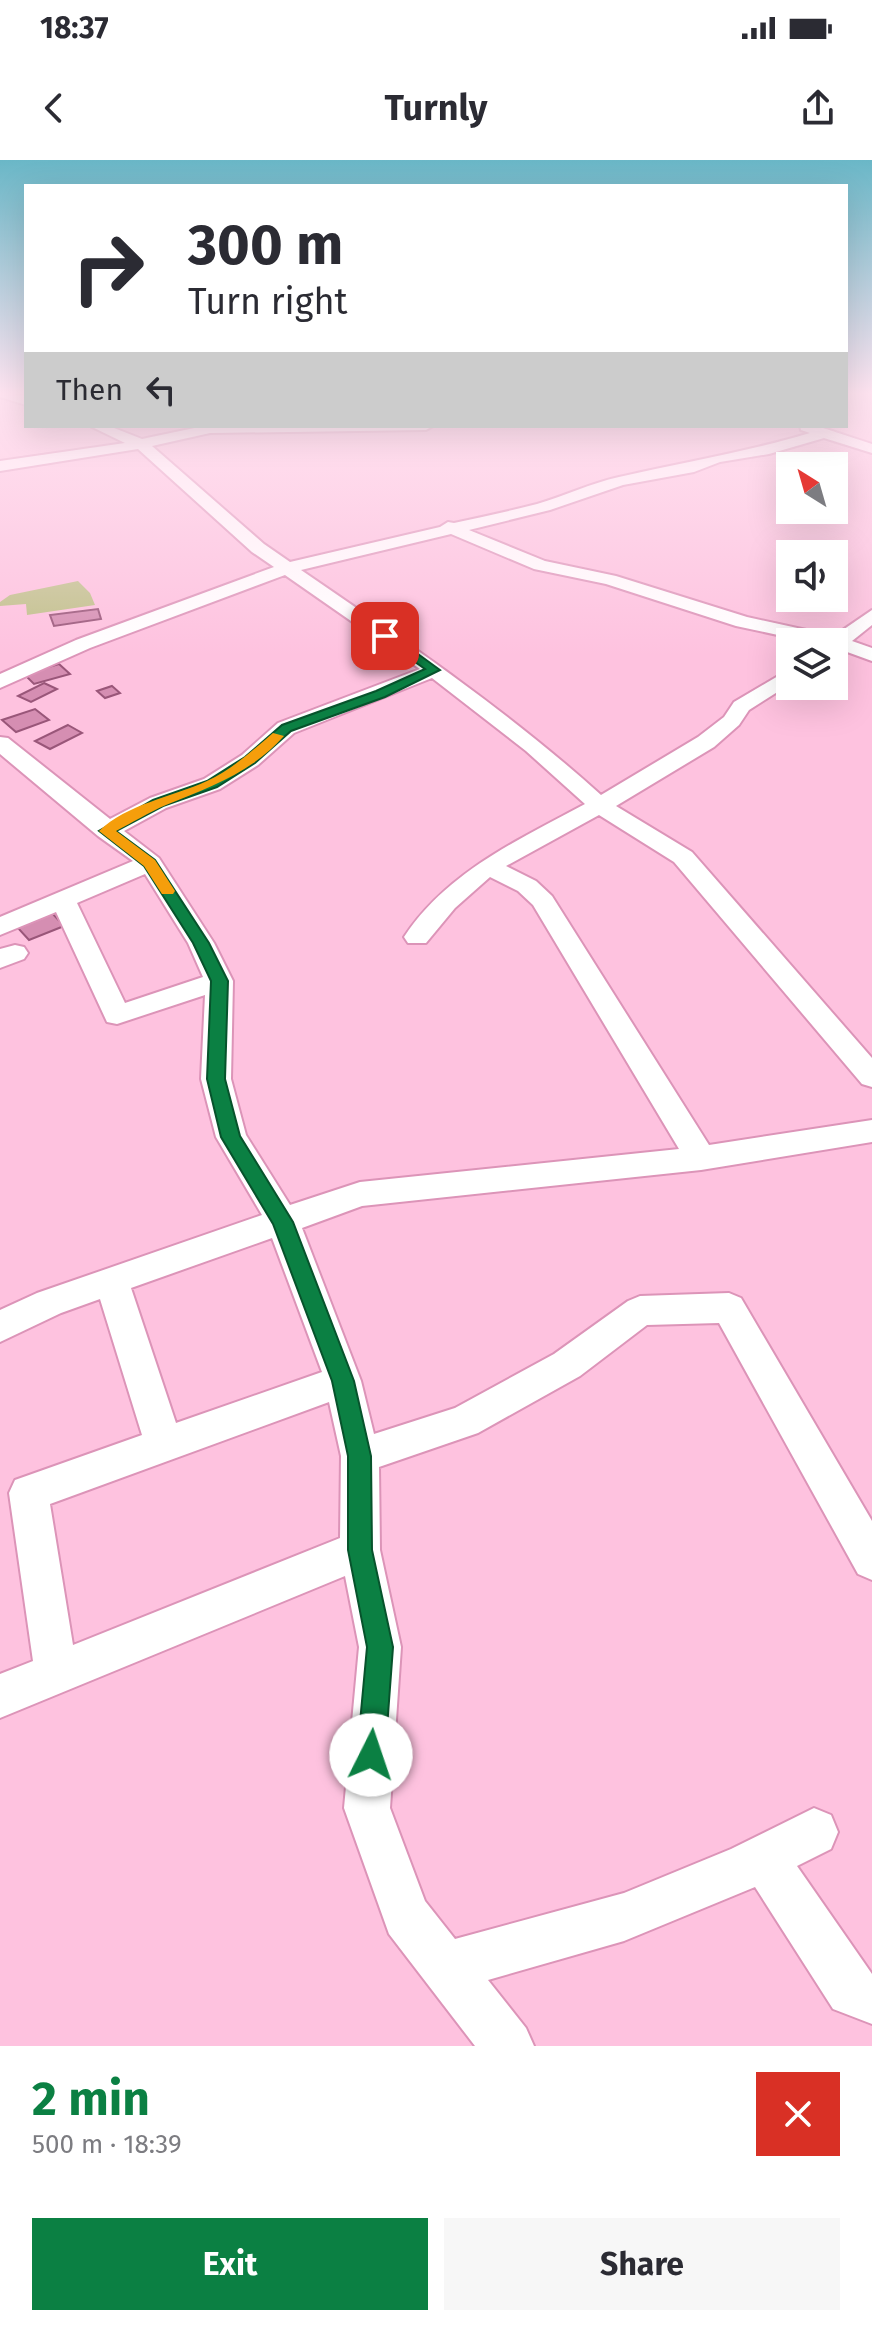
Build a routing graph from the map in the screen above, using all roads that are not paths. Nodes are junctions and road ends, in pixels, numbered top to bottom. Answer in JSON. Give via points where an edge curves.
{"nodes":[{"id":1,"x":181,"y":480,"type":"edge"},
{"id":2,"x":625,"y":480,"type":"edge"},
{"id":3,"x":448,"y":527,"type":"junction"},
{"id":4,"x":288,"y":568,"type":"junction"},
{"id":5,"x":872,"y":616,"type":"edge"},
{"id":6,"x":776,"y":629,"type":"edge"},
{"id":7,"x":848,"y":634,"type":"edge"},
{"id":8,"x":848,"y":647,"type":"edge"},
{"id":9,"x":872,"y":655,"type":"edge"},
{"id":10,"x":434,"y":670,"type":"junction"},
{"id":11,"x":0,"y":682,"type":"edge"},
{"id":12,"x":776,"y":684,"type":"edge"},
{"id":13,"x":0,"y":743,"type":"edge"},
{"id":14,"x":600,"y":806,"type":"junction"},
{"id":15,"x":106,"y":831,"type":"junction"},
{"id":16,"x":150,"y":863,"type":"junction"},
{"id":17,"x":488,"y":866,"type":"junction"},
{"id":18,"x":63,"y":900,"type":"junction"},
{"id":19,"x":0,"y":927,"type":"edge"},
{"id":20,"x":417,"y":937,"type":"dead end"},
{"id":21,"x":219,"y":981,"type":"junction"},
{"id":22,"x":872,"y":1077,"type":"edge"},
{"id":23,"x":872,"y":1131,"type":"edge"},
{"id":24,"x":701,"y":1158,"type":"junction"},
{"id":25,"x":283,"y":1222,"type":"junction"},
{"id":26,"x":112,"y":1281,"type":"junction"},
{"id":27,"x":0,"y":1327,"type":"edge"},
{"id":28,"x":343,"y":1381,"type":"junction"},
{"id":29,"x":164,"y":1446,"type":"junction"},
{"id":30,"x":360,"y":1456,"type":"junction"},
{"id":31,"x":360,"y":1550,"type":"junction"},
{"id":32,"x":872,"y":1560,"type":"edge"},
{"id":33,"x":56,"y":1674,"type":"junction"},
{"id":34,"x":0,"y":1696,"type":"edge"},
{"id":35,"x":814,"y":1832,"type":"dead end"},
{"id":36,"x":764,"y":1859,"type":"junction"},
{"id":37,"x":446,"y":1967,"type":"junction"},
{"id":38,"x":872,"y":1999,"type":"edge"},
{"id":39,"x":508,"y":2046,"type":"edge"}],
"edges":[{"from":1,"to":4,"type":"street"},
{"from":2,"to":3,"type":"street","via":[[544,507]]},
{"from":3,"to":4,"type":"street"},
{"from":3,"to":6,"type":"street","via":[[540,565]]},
{"from":4,"to":10,"type":"street"},
{"from":4,"to":11,"type":"street","via":[[83,644]]},
{"from":5,"to":7,"type":"street"},
{"from":8,"to":9,"type":"street"},
{"from":10,"to":14,"type":"street","via":[[534,746]]},
{"from":10,"to":15,"type":"street","via":[[286,728],[212,784],[158,803]]},
{"from":12,"to":14,"type":"street","via":[[741,706],[732,721],[706,742]]},
{"from":13,"to":15,"type":"street"},
{"from":14,"to":17,"type":"street"},
{"from":14,"to":22,"type":"street","via":[[683,857]]},
{"from":15,"to":16,"type":"street"},
{"from":16,"to":18,"type":"street"},
{"from":16,"to":21,"type":"street"},
{"from":17,"to":20,"type":"street"},
{"from":17,"to":24,"type":"street","via":[[527,886],[543,901]]},
{"from":18,"to":19,"type":"street"},
{"from":18,"to":21,"type":"street","via":[[117,1015]]},
{"from":21,"to":25,"type":"street","via":[[216,1079],[227,1122]]},
{"from":23,"to":24,"type":"street"},
{"from":24,"to":25,"type":"street","via":[[360,1194]]},
{"from":25,"to":26,"type":"street"},
{"from":25,"to":28,"type":"street"},
{"from":26,"to":27,"type":"street"},
{"from":26,"to":29,"type":"street"},
{"from":28,"to":29,"type":"street"},
{"from":28,"to":30,"type":"street"},
{"from":29,"to":33,"type":"street","via":[[29,1493]]},
{"from":30,"to":31,"type":"street"},
{"from":30,"to":32,"type":"street","via":[[465,1421],[567,1365],[640,1311],[729,1308]]},
{"from":31,"to":33,"type":"street"},
{"from":31,"to":37,"type":"street","via":[[380,1647],[367,1808],[406,1917]]},
{"from":33,"to":34,"type":"street"},
{"from":35,"to":36,"type":"street"},
{"from":36,"to":37,"type":"street","via":[[624,1917]]},
{"from":36,"to":38,"type":"street","via":[[851,1991]]},
{"from":37,"to":39,"type":"street"}]}
